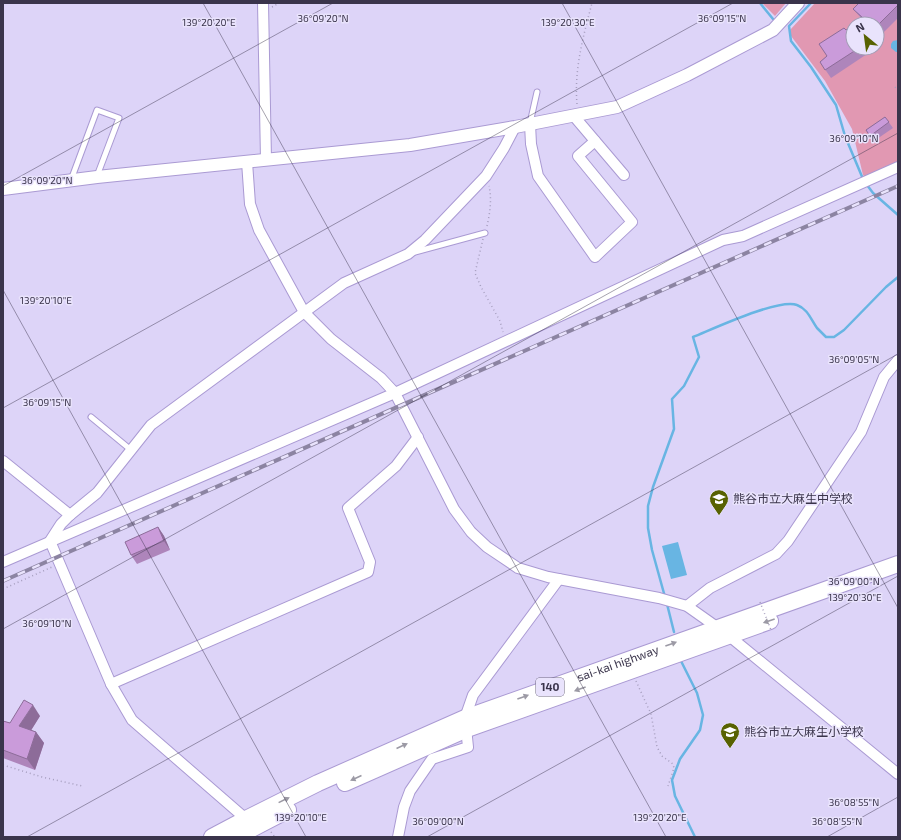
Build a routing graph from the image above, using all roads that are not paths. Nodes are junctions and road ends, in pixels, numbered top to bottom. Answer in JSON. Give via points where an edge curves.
{"nodes":[{"id":1,"x":263,"y":3,"type":"edge"},
{"id":2,"x":798,"y":3,"type":"edge"},
{"id":3,"x":537,"y":92,"type":"dead end"},
{"id":4,"x":576,"y":115,"type":"junction"},
{"id":5,"x":530,"y":124,"type":"junction"},
{"id":6,"x":515,"y":127,"type":"junction"},
{"id":7,"x":595,"y":141,"type":"junction"},
{"id":8,"x":266,"y":160,"type":"junction"},
{"id":9,"x":247,"y":162,"type":"junction"},
{"id":10,"x":898,"y":167,"type":"edge"},
{"id":11,"x":624,"y":175,"type":"dead end"},
{"id":12,"x":96,"y":177,"type":"junction"},
{"id":13,"x":70,"y":180,"type":"junction"},
{"id":14,"x":3,"y":189,"type":"edge"},
{"id":15,"x":485,"y":233,"type":"road end"},
{"id":16,"x":408,"y":254,"type":"junction"},
{"id":17,"x":304,"y":312,"type":"junction"},
{"id":18,"x":898,"y":360,"type":"edge"},
{"id":19,"x":395,"y":393,"type":"junction"},
{"id":20,"x":91,"y":417,"type":"dead end"},
{"id":21,"x":418,"y":437,"type":"junction"},
{"id":22,"x":131,"y":450,"type":"junction"},
{"id":23,"x":3,"y":461,"type":"edge"},
{"id":24,"x":70,"y":514,"type":"junction"},
{"id":25,"x":50,"y":542,"type":"junction"},
{"id":26,"x":3,"y":562,"type":"edge"},
{"id":27,"x":898,"y":564,"type":"edge"},
{"id":28,"x":898,"y":576,"type":"edge"},
{"id":29,"x":559,"y":579,"type":"junction"},
{"id":30,"x":687,"y":606,"type":"junction"},
{"id":31,"x":723,"y":631,"type":"junction"},
{"id":32,"x":111,"y":684,"type":"junction"},
{"id":33,"x":466,"y":723,"type":"junction"},
{"id":34,"x":898,"y":774,"type":"edge"},
{"id":35,"x":249,"y":823,"type":"junction"},
{"id":36,"x":212,"y":837,"type":"edge"},
{"id":37,"x":236,"y":837,"type":"edge"},
{"id":38,"x":398,"y":837,"type":"edge"}],
"edges":[{"from":1,"to":8,"type":"street"},
{"from":2,"to":4,"type":"street","via":[[773,30],[687,75],[618,107]]},
{"from":3,"to":5,"type":"lane"},
{"from":4,"to":5,"type":"street"},
{"from":4,"to":7,"type":"street"},
{"from":5,"to":6,"type":"street"},
{"from":5,"to":7,"type":"street","via":[[531,144],[538,176],[595,257],[632,222],[578,156]]},
{"from":6,"to":8,"type":"street","via":[[410,145]]},
{"from":6,"to":16,"type":"street","via":[[486,176],[435,230]]},
{"from":7,"to":11,"type":"street"},
{"from":8,"to":9,"type":"street"},
{"from":9,"to":12,"type":"street"},
{"from":9,"to":17,"type":"street","via":[[250,204],[259,230]]},
{"from":10,"to":19,"type":"street","via":[[743,236],[723,240]]},
{"from":12,"to":13,"type":"street"},
{"from":12,"to":13,"type":"lane","via":[[119,118],[97,110]]},
{"from":13,"to":14,"type":"street"},
{"from":15,"to":16,"type":"lane"},
{"from":16,"to":17,"type":"street","via":[[344,283]]},
{"from":17,"to":19,"type":"street","via":[[331,339],[381,378]]},
{"from":17,"to":22,"type":"street","via":[[151,425]]},
{"from":18,"to":30,"type":"street","via":[[884,377],[862,432],[788,541],[776,554],[710,588]]},
{"from":19,"to":21,"type":"street"},
{"from":19,"to":25,"type":"street"},
{"from":20,"to":22,"type":"lane"},
{"from":21,"to":29,"type":"street","via":[[454,509],[471,532],[487,547],[518,568]]},
{"from":21,"to":32,"type":"street","via":[[396,466],[348,508],[370,562],[368,572]]},
{"from":22,"to":24,"type":"street","via":[[97,493]]},
{"from":23,"to":24,"type":"street"},
{"from":24,"to":25,"type":"street"},
{"from":25,"to":26,"type":"street"},
{"from":25,"to":32,"type":"street"},
{"from":27,"to":31,"type":"highway","name":"sai-kai highway","number":"140"},
{"from":28,"to":31,"type":"highway","name":"sai-kai highway","number":"140","one_way":true},
{"from":29,"to":30,"type":"street","via":[[659,598]]},
{"from":29,"to":33,"type":"street","via":[[473,695]]},
{"from":30,"to":31,"type":"street"},
{"from":33,"to":31,"type":"highway","name":"sai-kai highway","number":"140","one_way":true},
{"from":31,"to":33,"type":"highway","name":"sai-kai highway","number":"140","one_way":true,"via":[[631,670]]},
{"from":31,"to":34,"type":"street"},
{"from":32,"to":35,"type":"street","via":[[132,720]]},
{"from":33,"to":35,"type":"highway","name":"sai-kai highway","number":"140","via":[[318,783]]},
{"from":33,"to":38,"type":"street","via":[[468,747],[432,759],[410,792]]},
{"from":35,"to":36,"type":"highway","name":"sai-kai highway","number":"140"},
{"from":35,"to":37,"type":"highway","name":"sai-kai highway","number":"140"}]}
